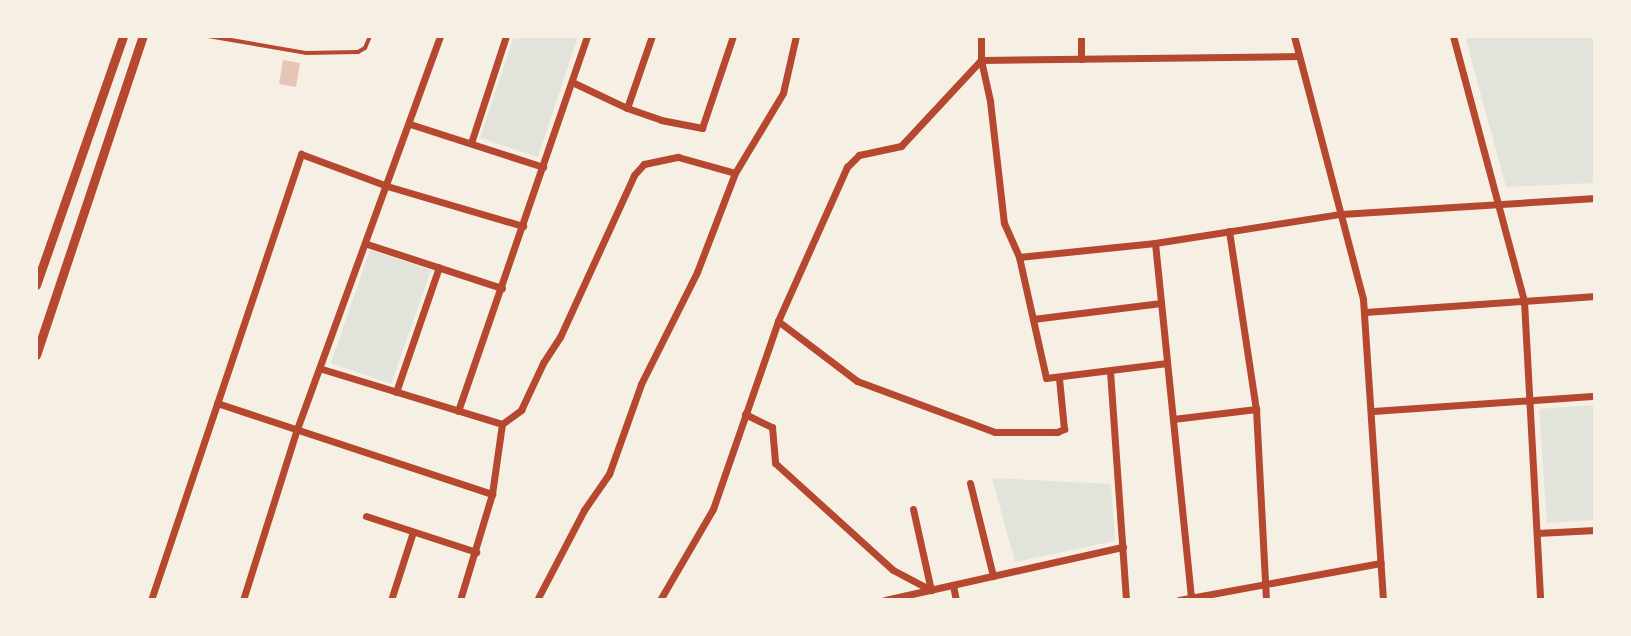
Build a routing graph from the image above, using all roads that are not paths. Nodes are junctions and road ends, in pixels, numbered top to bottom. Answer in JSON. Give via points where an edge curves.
{"nodes":[{"id":1,"x":123,"y":36,"type":"edge"},
{"id":2,"x":143,"y":36,"type":"edge"},
{"id":3,"x":208,"y":36,"type":"edge"},
{"id":4,"x":370,"y":36,"type":"edge"},
{"id":5,"x":440,"y":36,"type":"edge"},
{"id":6,"x":506,"y":36,"type":"edge"},
{"id":7,"x":587,"y":36,"type":"edge"},
{"id":8,"x":652,"y":36,"type":"edge"},
{"id":9,"x":733,"y":36,"type":"edge"},
{"id":10,"x":796,"y":36,"type":"edge"},
{"id":11,"x":981,"y":36,"type":"edge"},
{"id":12,"x":1081,"y":36,"type":"edge"},
{"id":13,"x":1294,"y":36,"type":"edge"},
{"id":14,"x":1453,"y":36,"type":"edge"},
{"id":15,"x":1299,"y":56,"type":"junction"},
{"id":16,"x":1081,"y":59,"type":"junction"},
{"id":17,"x":981,"y":60,"type":"junction"},
{"id":18,"x":572,"y":82,"type":"junction"},
{"id":19,"x":627,"y":108,"type":"junction"},
{"id":20,"x":410,"y":124,"type":"junction"},
{"id":21,"x":471,"y":143,"type":"junction"},
{"id":22,"x":543,"y":167,"type":"junction"},
{"id":23,"x":735,"y":173,"type":"junction"},
{"id":24,"x":387,"y":186,"type":"junction"},
{"id":25,"x":1595,"y":198,"type":"edge"},
{"id":26,"x":1498,"y":204,"type":"junction"},
{"id":27,"x":1341,"y":214,"type":"junction"},
{"id":28,"x":523,"y":226,"type":"junction"},
{"id":29,"x":1229,"y":231,"type":"junction"},
{"id":30,"x":1155,"y":243,"type":"junction"},
{"id":31,"x":367,"y":244,"type":"junction"},
{"id":32,"x":1019,"y":257,"type":"junction"},
{"id":33,"x":439,"y":267,"type":"junction"},
{"id":34,"x":36,"y":285,"type":"edge"},
{"id":35,"x":502,"y":288,"type":"junction"},
{"id":36,"x":1595,"y":296,"type":"edge"},
{"id":37,"x":1524,"y":301,"type":"junction"},
{"id":38,"x":1161,"y":303,"type":"junction"},
{"id":39,"x":1365,"y":312,"type":"junction"},
{"id":40,"x":1033,"y":319,"type":"junction"},
{"id":41,"x":778,"y":321,"type":"junction"},
{"id":42,"x":36,"y":355,"type":"edge"},
{"id":43,"x":1167,"y":363,"type":"junction"},
{"id":44,"x":322,"y":369,"type":"junction"},
{"id":45,"x":1110,"y":371,"type":"junction"},
{"id":46,"x":1059,"y":378,"type":"junction"},
{"id":47,"x":396,"y":392,"type":"junction"},
{"id":48,"x":1595,"y":396,"type":"edge"},
{"id":49,"x":1530,"y":401,"type":"junction"},
{"id":50,"x":217,"y":403,"type":"junction"},
{"id":51,"x":1256,"y":409,"type":"junction"},
{"id":52,"x":458,"y":411,"type":"junction"},
{"id":53,"x":1373,"y":411,"type":"junction"},
{"id":54,"x":745,"y":414,"type":"junction"},
{"id":55,"x":1173,"y":419,"type":"junction"},
{"id":56,"x":502,"y":424,"type":"junction"},
{"id":57,"x":297,"y":429,"type":"junction"},
{"id":58,"x":970,"y":483,"type":"dead end"},
{"id":59,"x":492,"y":494,"type":"junction"},
{"id":60,"x":913,"y":509,"type":"dead end"},
{"id":61,"x":366,"y":516,"type":"dead end"},
{"id":62,"x":1595,"y":530,"type":"edge"},
{"id":63,"x":413,"y":532,"type":"junction"},
{"id":64,"x":1537,"y":533,"type":"junction"},
{"id":65,"x":1123,"y":547,"type":"junction"},
{"id":66,"x":476,"y":552,"type":"junction"},
{"id":67,"x":1381,"y":563,"type":"junction"},
{"id":68,"x":993,"y":576,"type":"junction"},
{"id":69,"x":1266,"y":582,"type":"junction"},
{"id":70,"x":953,"y":585,"type":"junction"},
{"id":71,"x":931,"y":590,"type":"junction"},
{"id":72,"x":1191,"y":597,"type":"junction"},
{"id":73,"x":151,"y":600,"type":"edge"},
{"id":74,"x":243,"y":600,"type":"edge"},
{"id":75,"x":391,"y":600,"type":"edge"},
{"id":76,"x":460,"y":600,"type":"edge"},
{"id":77,"x":537,"y":600,"type":"edge"},
{"id":78,"x":660,"y":600,"type":"edge"},
{"id":79,"x":885,"y":600,"type":"edge"},
{"id":80,"x":956,"y":600,"type":"edge"},
{"id":81,"x":1126,"y":600,"type":"edge"},
{"id":82,"x":1179,"y":600,"type":"edge"},
{"id":83,"x":1266,"y":600,"type":"edge"},
{"id":84,"x":1383,"y":600,"type":"edge"},
{"id":85,"x":1540,"y":600,"type":"edge"}],
"edges":[{"from":1,"to":34,"type":"street"},
{"from":2,"to":42,"type":"street"},
{"from":3,"to":4,"type":"lane","via":[[306,53],[358,52]]},
{"from":5,"to":20,"type":"street"},
{"from":6,"to":21,"type":"street"},
{"from":7,"to":18,"type":"street"},
{"from":8,"to":19,"type":"street"},
{"from":9,"to":19,"type":"street","via":[[702,128]]},
{"from":10,"to":23,"type":"street","via":[[783,93]]},
{"from":11,"to":17,"type":"street"},
{"from":12,"to":16,"type":"street"},
{"from":13,"to":15,"type":"street"},
{"from":14,"to":26,"type":"street"},
{"from":15,"to":16,"type":"street"},
{"from":15,"to":27,"type":"street"},
{"from":16,"to":17,"type":"street"},
{"from":17,"to":32,"type":"street","via":[[1004,223]]},
{"from":17,"to":41,"type":"street","via":[[901,146],[870,151],[852,161]]},
{"from":18,"to":19,"type":"street"},
{"from":18,"to":22,"type":"street"},
{"from":20,"to":21,"type":"street"},
{"from":20,"to":24,"type":"street"},
{"from":21,"to":22,"type":"street"},
{"from":22,"to":28,"type":"street"},
{"from":23,"to":56,"type":"street","via":[[678,157],[644,164],[634,175],[521,410]]},
{"from":23,"to":77,"type":"street","via":[[697,272],[641,384],[609,474]]},
{"from":24,"to":28,"type":"street"},
{"from":24,"to":31,"type":"street"},
{"from":24,"to":50,"type":"street","via":[[301,154]]},
{"from":25,"to":26,"type":"street"},
{"from":26,"to":27,"type":"street"},
{"from":26,"to":37,"type":"street"},
{"from":27,"to":29,"type":"street"},
{"from":27,"to":39,"type":"street"},
{"from":28,"to":35,"type":"street"},
{"from":29,"to":30,"type":"street"},
{"from":29,"to":51,"type":"street"},
{"from":30,"to":32,"type":"street"},
{"from":30,"to":38,"type":"street"},
{"from":31,"to":33,"type":"street"},
{"from":31,"to":44,"type":"street"},
{"from":32,"to":40,"type":"street"},
{"from":33,"to":35,"type":"street"},
{"from":33,"to":47,"type":"street"},
{"from":35,"to":52,"type":"street"},
{"from":36,"to":37,"type":"street"},
{"from":37,"to":39,"type":"street"},
{"from":37,"to":49,"type":"street"},
{"from":38,"to":40,"type":"street"},
{"from":38,"to":43,"type":"street"},
{"from":39,"to":53,"type":"street"},
{"from":40,"to":46,"type":"street","via":[[1046,378]]},
{"from":41,"to":46,"type":"street","via":[[857,381],[995,432],[1061,431],[1065,425]]},
{"from":41,"to":54,"type":"street"},
{"from":43,"to":45,"type":"street"},
{"from":43,"to":55,"type":"street"},
{"from":44,"to":47,"type":"street"},
{"from":44,"to":57,"type":"street"},
{"from":45,"to":46,"type":"street"},
{"from":45,"to":65,"type":"street"},
{"from":47,"to":52,"type":"street"},
{"from":48,"to":49,"type":"street"},
{"from":49,"to":53,"type":"street"},
{"from":49,"to":64,"type":"street"},
{"from":50,"to":57,"type":"street"},
{"from":50,"to":73,"type":"street"},
{"from":51,"to":55,"type":"street"},
{"from":51,"to":69,"type":"street"},
{"from":52,"to":56,"type":"street"},
{"from":53,"to":67,"type":"street"},
{"from":54,"to":71,"type":"street","via":[[772,427],[775,463],[893,570]]},
{"from":54,"to":78,"type":"street","via":[[713,509]]},
{"from":55,"to":72,"type":"street"},
{"from":56,"to":59,"type":"street"},
{"from":57,"to":59,"type":"street"},
{"from":57,"to":74,"type":"street"},
{"from":58,"to":68,"type":"street"},
{"from":59,"to":66,"type":"street"},
{"from":60,"to":71,"type":"street"},
{"from":61,"to":63,"type":"street"},
{"from":62,"to":64,"type":"street"},
{"from":63,"to":66,"type":"street"},
{"from":63,"to":75,"type":"street"},
{"from":64,"to":85,"type":"street"},
{"from":65,"to":68,"type":"street"},
{"from":65,"to":81,"type":"street"},
{"from":66,"to":76,"type":"street"},
{"from":67,"to":69,"type":"street"},
{"from":67,"to":84,"type":"street"},
{"from":68,"to":70,"type":"street"},
{"from":69,"to":72,"type":"street"},
{"from":69,"to":83,"type":"street"},
{"from":70,"to":71,"type":"street"},
{"from":70,"to":80,"type":"street"},
{"from":71,"to":79,"type":"street"},
{"from":72,"to":82,"type":"street"}]}
